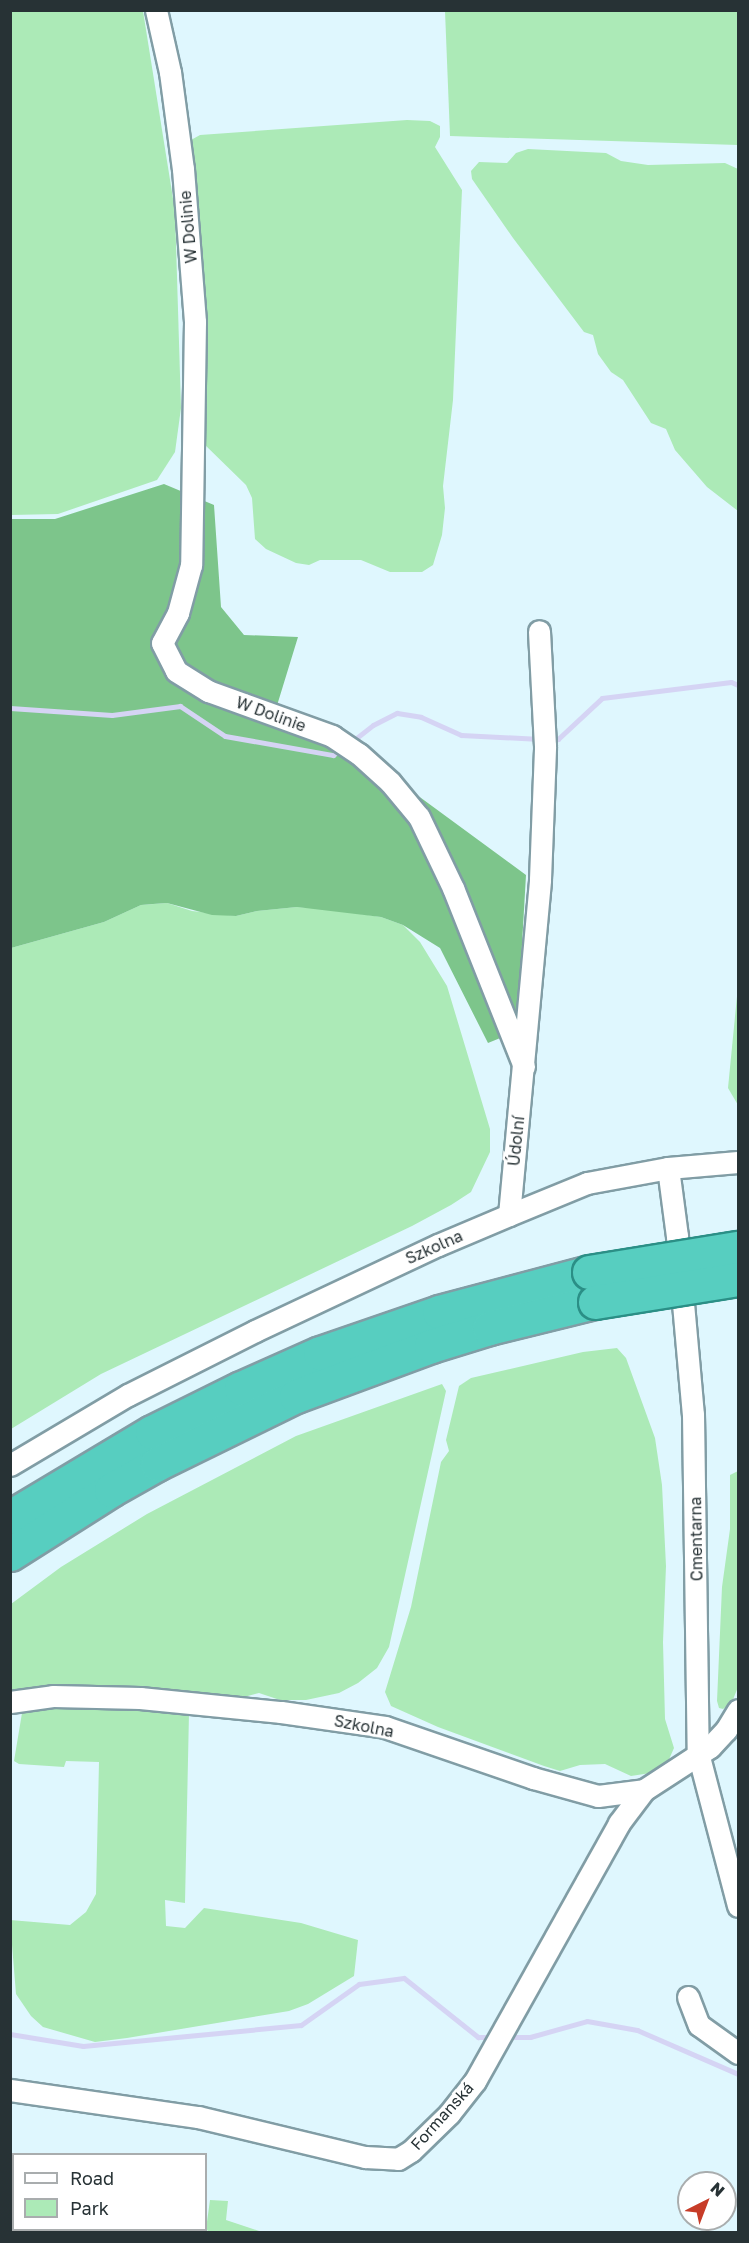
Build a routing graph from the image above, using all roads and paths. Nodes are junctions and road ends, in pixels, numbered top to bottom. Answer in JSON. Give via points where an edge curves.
{"nodes":[{"id":1,"x":156,"y":10,"type":"edge"},
{"id":2,"x":538,"y":631,"type":"dead end"},
{"id":3,"x":524,"y":1066,"type":"junction"},
{"id":4,"x":738,"y":1162,"type":"edge"},
{"id":5,"x":668,"y":1168,"type":"junction"},
{"id":6,"x":509,"y":1215,"type":"junction"},
{"id":7,"x":738,"y":1248,"type":"edge"},
{"id":8,"x":738,"y":1279,"type":"edge"},
{"id":9,"x":592,"y":1287,"type":"junction"},
{"id":10,"x":10,"y":1465,"type":"edge"},
{"id":11,"x":10,"y":1517,"type":"edge"},
{"id":12,"x":10,"y":1554,"type":"edge"},
{"id":13,"x":10,"y":1702,"type":"edge"},
{"id":14,"x":738,"y":1710,"type":"edge"},
{"id":15,"x":698,"y":1753,"type":"junction"},
{"id":16,"x":644,"y":1790,"type":"junction"},
{"id":17,"x":598,"y":1796,"type":"junction"},
{"id":18,"x":619,"y":1823,"type":"junction"},
{"id":19,"x":738,"y":1906,"type":"edge"},
{"id":20,"x":688,"y":1997,"type":"dead end"},
{"id":21,"x":738,"y":2053,"type":"edge"},
{"id":22,"x":10,"y":2091,"type":"edge"}],
"edges":[{"from":1,"to":3,"type":"street","name":"W Dolinie","via":[[170,72],[183,169],[195,322],[191,565],[178,613],[162,643],[176,671],[208,691],[332,735],[390,782],[418,817],[453,888]]},
{"from":2,"to":3,"type":"street","via":[[544,740],[540,879]]},
{"from":3,"to":6,"type":"street","name":"Údolní"},
{"from":4,"to":5,"type":"street","name":"Szkolna"},
{"from":5,"to":6,"type":"street","name":"Szkolna","via":[[587,1184]]},
{"from":5,"to":15,"type":"street","name":"Cmentarna","via":[[678,1236],[693,1414]]},
{"from":6,"to":10,"type":"street","name":"Szkolna","via":[[255,1331],[139,1389]]},
{"from":7,"to":9,"type":"highway","bridge":true},
{"from":8,"to":9,"type":"highway","bridge":true},
{"from":9,"to":11,"type":"highway","via":[[439,1312],[320,1353],[152,1432]]},
{"from":9,"to":12,"type":"highway","via":[[500,1325],[296,1396],[148,1469]]},
{"from":13,"to":17,"type":"street","name":"Szkolna","via":[[53,1696],[140,1698],[385,1727]]},
{"from":14,"to":15,"type":"street","name":"Szkolna","via":[[718,1739]]},
{"from":15,"to":16,"type":"street","name":"Szkolna"},
{"from":15,"to":19,"type":"street","name":"Cmentarna"},
{"from":16,"to":17,"type":"street","name":"Szkolna"},
{"from":16,"to":18,"type":"street","name":"Formanská"},
{"from":17,"to":18,"type":"street"},
{"from":18,"to":22,"type":"street","name":"Formanská","via":[[475,2081],[449,2114],[398,2159],[365,2157],[198,2117]]},
{"from":20,"to":21,"type":"street","via":[[699,2025]]}]}
